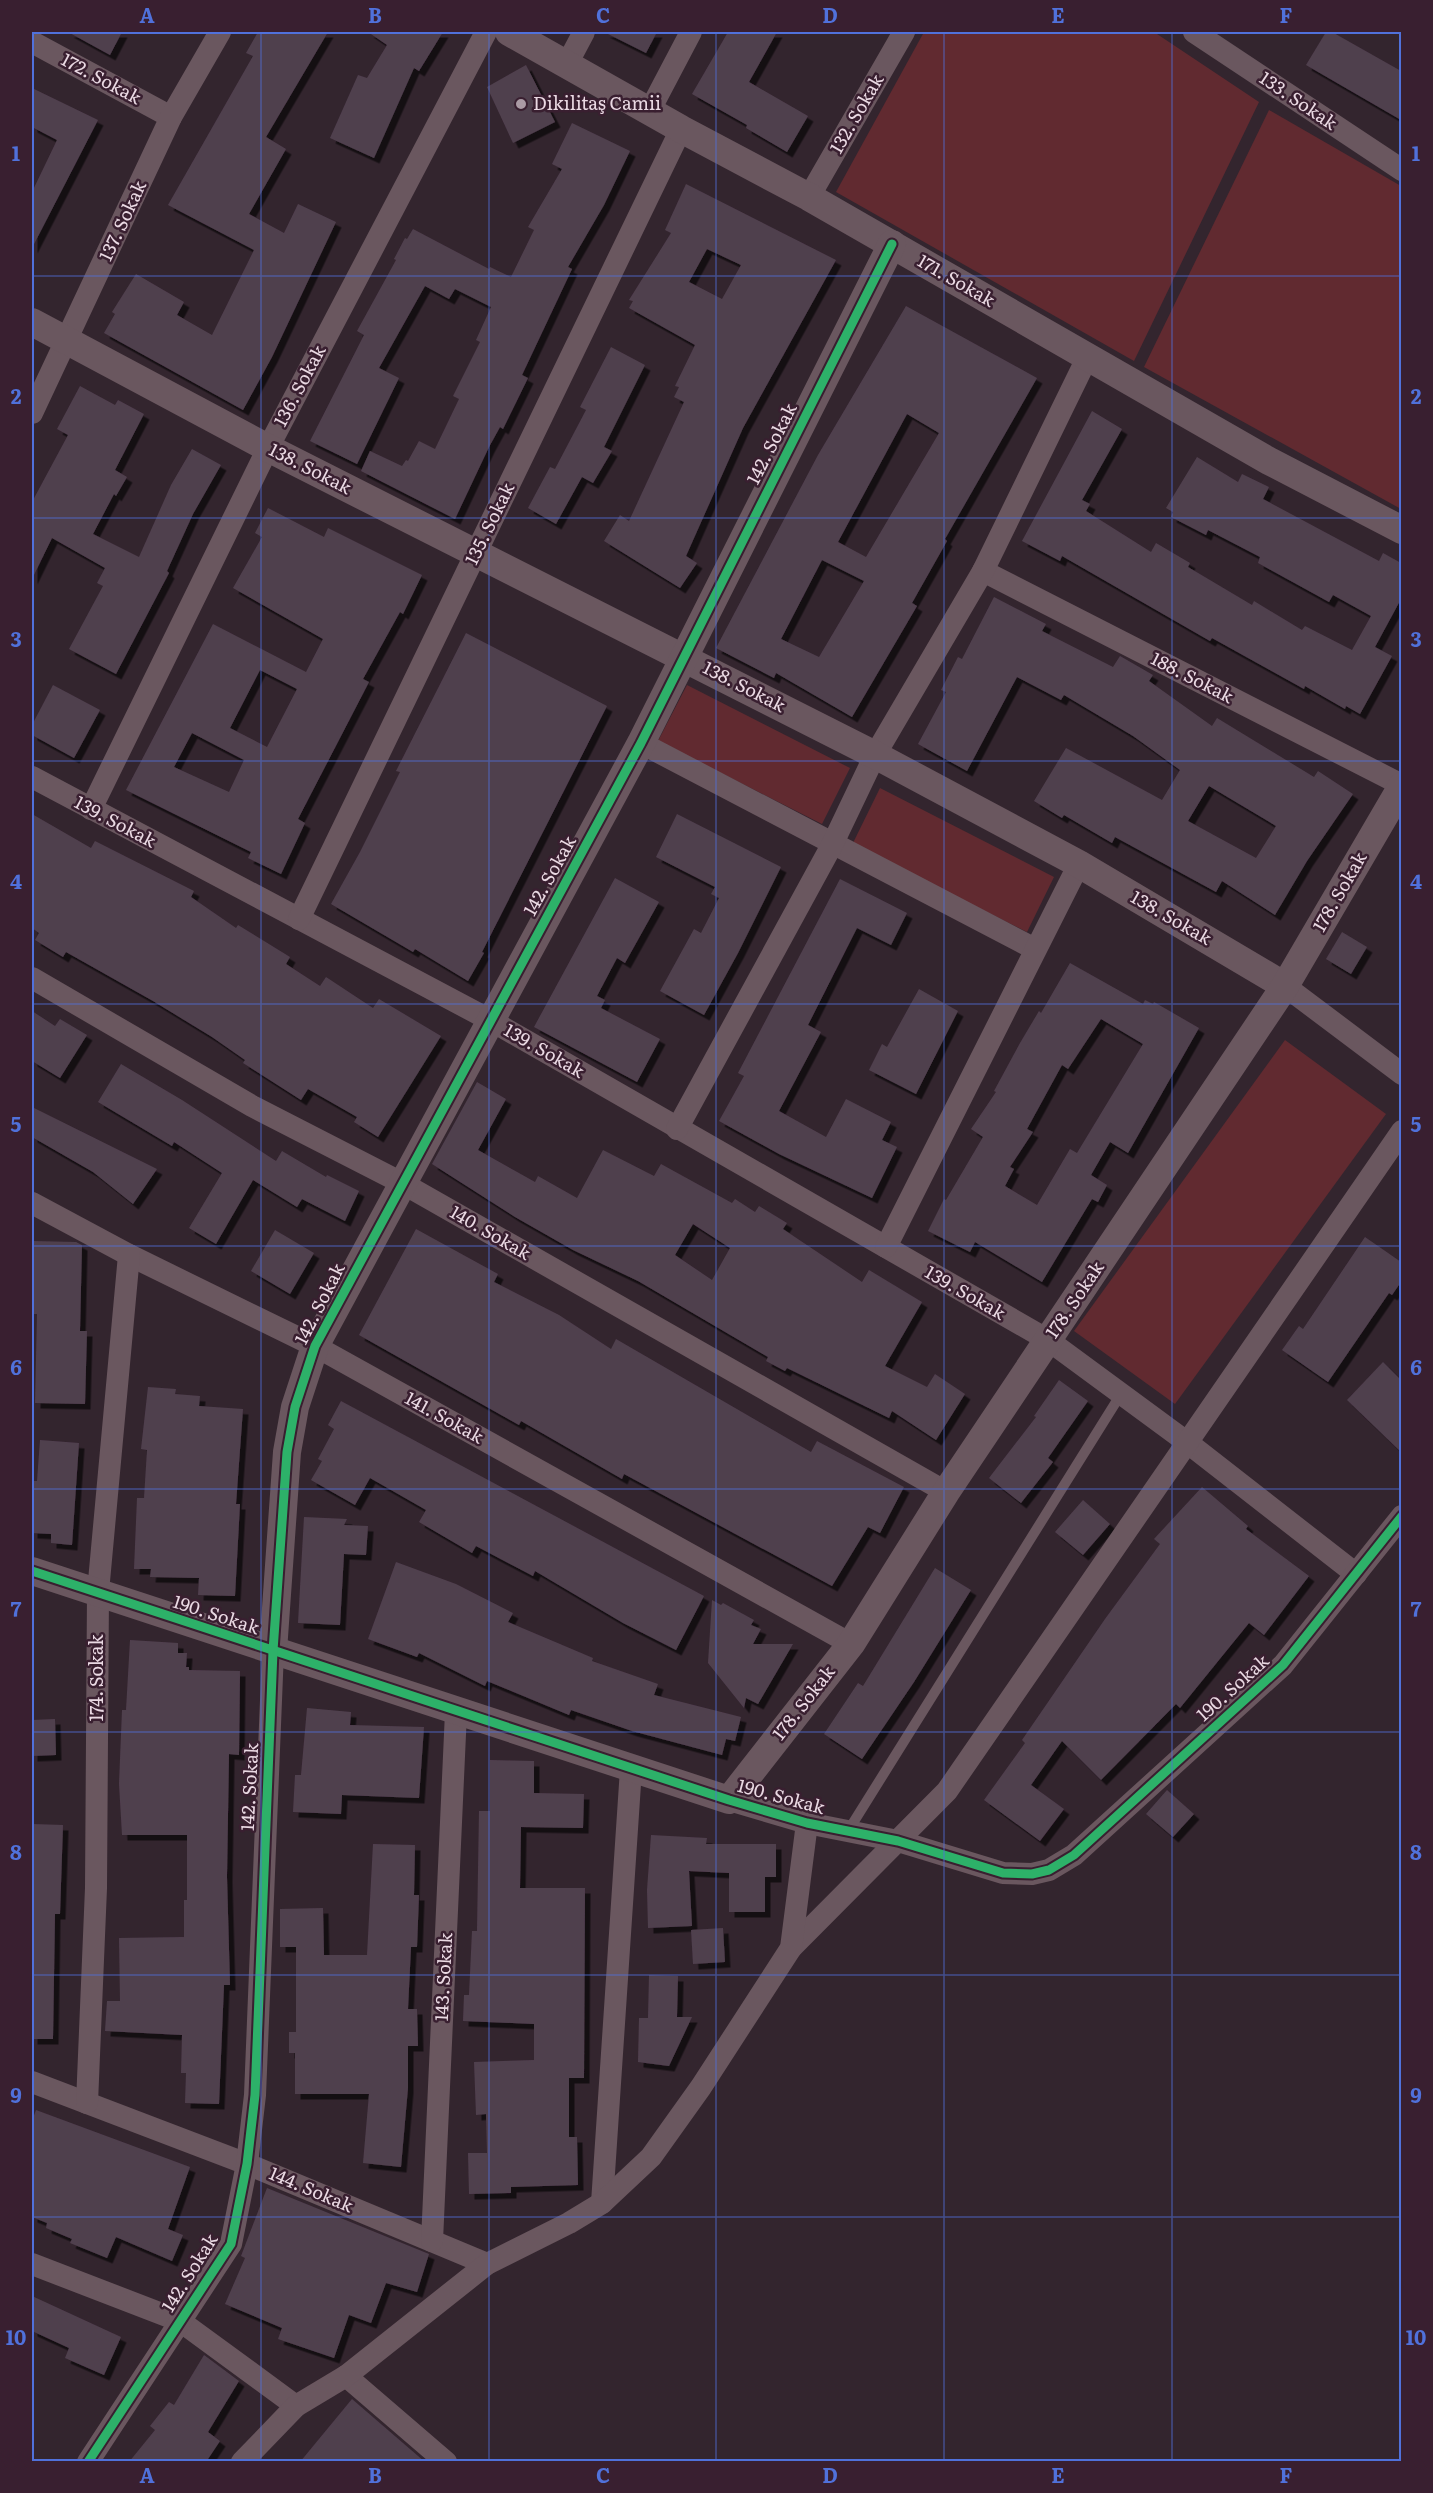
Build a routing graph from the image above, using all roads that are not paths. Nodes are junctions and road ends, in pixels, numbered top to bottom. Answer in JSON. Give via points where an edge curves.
{"nodes":[{"id":1,"x":220,"y":32,"type":"edge"},
{"id":2,"x":486,"y":32,"type":"edge"},
{"id":3,"x":509,"y":32,"type":"edge"},
{"id":4,"x":584,"y":32,"type":"edge"},
{"id":5,"x":691,"y":32,"type":"edge"},
{"id":6,"x":904,"y":32,"type":"edge"},
{"id":7,"x":1194,"y":32,"type":"edge"},
{"id":8,"x":32,"y":42,"type":"edge"},
{"id":9,"x":567,"y":64,"type":"junction"},
{"id":10,"x":650,"y":110,"type":"junction"},
{"id":11,"x":171,"y":117,"type":"junction"},
{"id":12,"x":681,"y":129,"type":"junction"},
{"id":13,"x":1401,"y":170,"type":"edge"},
{"id":14,"x":809,"y":197,"type":"junction"},
{"id":15,"x":892,"y":244,"type":"junction"},
{"id":16,"x":32,"y":322,"type":"edge"},
{"id":17,"x":66,"y":340,"type":"junction"},
{"id":18,"x":1088,"y":356,"type":"junction"},
{"id":19,"x":32,"y":413,"type":"edge"},
{"id":20,"x":268,"y":448,"type":"junction"},
{"id":21,"x":1401,"y":530,"type":"edge"},
{"id":22,"x":476,"y":552,"type":"junction"},
{"id":23,"x":983,"y":571,"type":"junction"},
{"id":24,"x":685,"y":657,"type":"junction"},
{"id":25,"x":642,"y":743,"type":"junction"},
{"id":26,"x":876,"y":755,"type":"junction"},
{"id":27,"x":32,"y":777,"type":"edge"},
{"id":28,"x":1401,"y":786,"type":"edge"},
{"id":29,"x":91,"y":809,"type":"junction"},
{"id":30,"x":832,"y":845,"type":"junction"},
{"id":31,"x":1079,"y":864,"type":"junction"},
{"id":32,"x":299,"y":919,"type":"junction"},
{"id":33,"x":1035,"y":949,"type":"junction"},
{"id":34,"x":32,"y":978,"type":"edge"},
{"id":35,"x":1286,"y":986,"type":"junction"},
{"id":36,"x":490,"y":1020,"type":"junction"},
{"id":37,"x":1401,"y":1074,"type":"edge"},
{"id":38,"x":677,"y":1129,"type":"junction"},
{"id":39,"x":1401,"y":1131,"type":"edge"},
{"id":40,"x":402,"y":1183,"type":"junction"},
{"id":41,"x":32,"y":1203,"type":"edge"},
{"id":42,"x":886,"y":1247,"type":"junction"},
{"id":43,"x":129,"y":1255,"type":"junction"},
{"id":44,"x":1048,"y":1340,"type":"junction"},
{"id":45,"x":315,"y":1346,"type":"junction"},
{"id":46,"x":1121,"y":1394,"type":"junction"},
{"id":47,"x":1188,"y":1443,"type":"junction"},
{"id":48,"x":946,"y":1492,"type":"junction"},
{"id":49,"x":1401,"y":1516,"type":"edge"},
{"id":50,"x":32,"y":1571,"type":"edge"},
{"id":51,"x":1356,"y":1574,"type":"junction"},
{"id":52,"x":98,"y":1592,"type":"junction"},
{"id":53,"x":850,"y":1644,"type":"junction"},
{"id":54,"x":273,"y":1651,"type":"junction"},
{"id":55,"x":456,"y":1712,"type":"junction"},
{"id":56,"x":631,"y":1769,"type":"junction"},
{"id":57,"x":729,"y":1800,"type":"junction"},
{"id":58,"x":807,"y":1823,"type":"junction"},
{"id":59,"x":848,"y":1831,"type":"junction"},
{"id":60,"x":898,"y":1841,"type":"junction"},
{"id":61,"x":791,"y":1948,"type":"junction"},
{"id":62,"x":32,"y":2082,"type":"edge"},
{"id":63,"x":87,"y":2103,"type":"junction"},
{"id":64,"x":247,"y":2164,"type":"junction"},
{"id":65,"x":602,"y":2203,"type":"junction"},
{"id":66,"x":432,"y":2241,"type":"junction"},
{"id":67,"x":32,"y":2264,"type":"edge"},
{"id":68,"x":487,"y":2264,"type":"junction"},
{"id":69,"x":180,"y":2321,"type":"junction"},
{"id":70,"x":346,"y":2376,"type":"junction"},
{"id":71,"x":296,"y":2406,"type":"junction"},
{"id":72,"x":88,"y":2462,"type":"edge"},
{"id":73,"x":242,"y":2462,"type":"edge"},
{"id":74,"x":446,"y":2462,"type":"edge"}],
"edges":[{"from":1,"to":11,"type":"street","name":"137. Sokak"},
{"from":2,"to":20,"type":"street","name":"136. Sokak"},
{"from":3,"to":9,"type":"street","name":"171. Sokak"},
{"from":4,"to":9,"type":"street"},
{"from":5,"to":10,"type":"street"},
{"from":6,"to":14,"type":"street","name":"132. Sokak"},
{"from":7,"to":13,"type":"street","name":"133. Sokak"},
{"from":8,"to":11,"type":"street","name":"172. Sokak"},
{"from":9,"to":10,"type":"street","name":"171. Sokak"},
{"from":10,"to":12,"type":"street","name":"171. Sokak"},
{"from":11,"to":17,"type":"street","name":"137. Sokak"},
{"from":12,"to":14,"type":"street","name":"171. Sokak"},
{"from":12,"to":22,"type":"street","name":"135. Sokak"},
{"from":14,"to":15,"type":"street","name":"171. Sokak"},
{"from":15,"to":18,"type":"street","name":"171. Sokak"},
{"from":15,"to":24,"type":"street","name":"142. Sokak"},
{"from":16,"to":17,"type":"street","name":"138. Sokak"},
{"from":17,"to":19,"type":"street","name":"137. Sokak"},
{"from":17,"to":20,"type":"street","name":"138. Sokak"},
{"from":18,"to":21,"type":"street","name":"171. Sokak","via":[[1269,461]]},
{"from":18,"to":23,"type":"street"},
{"from":20,"to":22,"type":"street","name":"138. Sokak"},
{"from":20,"to":29,"type":"street","name":"136. Sokak"},
{"from":22,"to":24,"type":"street","name":"138. Sokak"},
{"from":22,"to":32,"type":"street","name":"135. Sokak"},
{"from":23,"to":26,"type":"street"},
{"from":23,"to":28,"type":"street","name":"188. Sokak"},
{"from":24,"to":25,"type":"street","name":"142. Sokak"},
{"from":24,"to":26,"type":"street","name":"138. Sokak"},
{"from":25,"to":30,"type":"street"},
{"from":25,"to":36,"type":"street","name":"142. Sokak"},
{"from":26,"to":30,"type":"street"},
{"from":26,"to":31,"type":"street","name":"138. Sokak"},
{"from":27,"to":29,"type":"street","name":"139. Sokak"},
{"from":28,"to":35,"type":"street","name":"178. Sokak"},
{"from":29,"to":32,"type":"street","name":"139. Sokak"},
{"from":30,"to":33,"type":"street"},
{"from":30,"to":38,"type":"street"},
{"from":31,"to":33,"type":"street"},
{"from":31,"to":35,"type":"street","name":"138. Sokak"},
{"from":32,"to":36,"type":"street","name":"139. Sokak"},
{"from":33,"to":42,"type":"street"},
{"from":34,"to":40,"type":"street","name":"140. Sokak","via":[[252,1106]]},
{"from":35,"to":37,"type":"street","name":"138. Sokak"},
{"from":35,"to":44,"type":"street","name":"178. Sokak"},
{"from":36,"to":38,"type":"street","name":"139. Sokak"},
{"from":36,"to":40,"type":"street","name":"142. Sokak"},
{"from":38,"to":42,"type":"street","name":"139. Sokak"},
{"from":39,"to":47,"type":"street"},
{"from":40,"to":45,"type":"street","name":"142. Sokak"},
{"from":40,"to":48,"type":"street","name":"140. Sokak"},
{"from":41,"to":43,"type":"street","name":"141. Sokak"},
{"from":42,"to":44,"type":"street","name":"139. Sokak"},
{"from":43,"to":45,"type":"street","name":"141. Sokak"},
{"from":43,"to":52,"type":"street","name":"174. Sokak"},
{"from":44,"to":46,"type":"street","name":"139. Sokak"},
{"from":44,"to":48,"type":"street","name":"178. Sokak"},
{"from":45,"to":53,"type":"street","name":"141. Sokak"},
{"from":45,"to":54,"type":"street","name":"142. Sokak","via":[[295,1407],[287,1452]]},
{"from":46,"to":47,"type":"street","name":"139. Sokak"},
{"from":46,"to":59,"type":"lane"},
{"from":47,"to":51,"type":"street","name":"139. Sokak"},
{"from":47,"to":60,"type":"street","via":[[947,1791]]},
{"from":48,"to":53,"type":"street","name":"178. Sokak"},
{"from":49,"to":51,"type":"street","name":"190. Sokak"},
{"from":50,"to":52,"type":"street","name":"190. Sokak"},
{"from":51,"to":60,"type":"street","name":"190. Sokak","via":[[1283,1665],[1074,1855],[1049,1870],[1003,1873]]},
{"from":52,"to":54,"type":"street","name":"190. Sokak"},
{"from":52,"to":63,"type":"street","name":"174. Sokak","via":[[96,1888]]},
{"from":53,"to":57,"type":"street","name":"178. Sokak"},
{"from":54,"to":55,"type":"street","name":"190. Sokak"},
{"from":54,"to":64,"type":"street","name":"142. Sokak","via":[[255,2095]]},
{"from":55,"to":56,"type":"street","name":"190. Sokak"},
{"from":55,"to":66,"type":"street","name":"143. Sokak"},
{"from":56,"to":57,"type":"street","name":"190. Sokak"},
{"from":56,"to":65,"type":"street"},
{"from":57,"to":58,"type":"street","name":"190. Sokak"},
{"from":58,"to":59,"type":"street","name":"190. Sokak"},
{"from":58,"to":61,"type":"street"},
{"from":59,"to":60,"type":"street","name":"190. Sokak"},
{"from":60,"to":61,"type":"street"},
{"from":61,"to":65,"type":"street","via":[[651,2157]]},
{"from":62,"to":63,"type":"street","name":"144. Sokak"},
{"from":63,"to":64,"type":"street","name":"144. Sokak"},
{"from":64,"to":66,"type":"street","name":"144. Sokak"},
{"from":64,"to":69,"type":"street","name":"142. Sokak","via":[[231,2244]]},
{"from":65,"to":68,"type":"street"},
{"from":66,"to":68,"type":"street","name":"144. Sokak"},
{"from":67,"to":69,"type":"street"},
{"from":68,"to":70,"type":"street"},
{"from":69,"to":71,"type":"street"},
{"from":69,"to":72,"type":"street","name":"142. Sokak"},
{"from":70,"to":71,"type":"street"},
{"from":70,"to":74,"type":"street"},
{"from":71,"to":73,"type":"street"}]}
